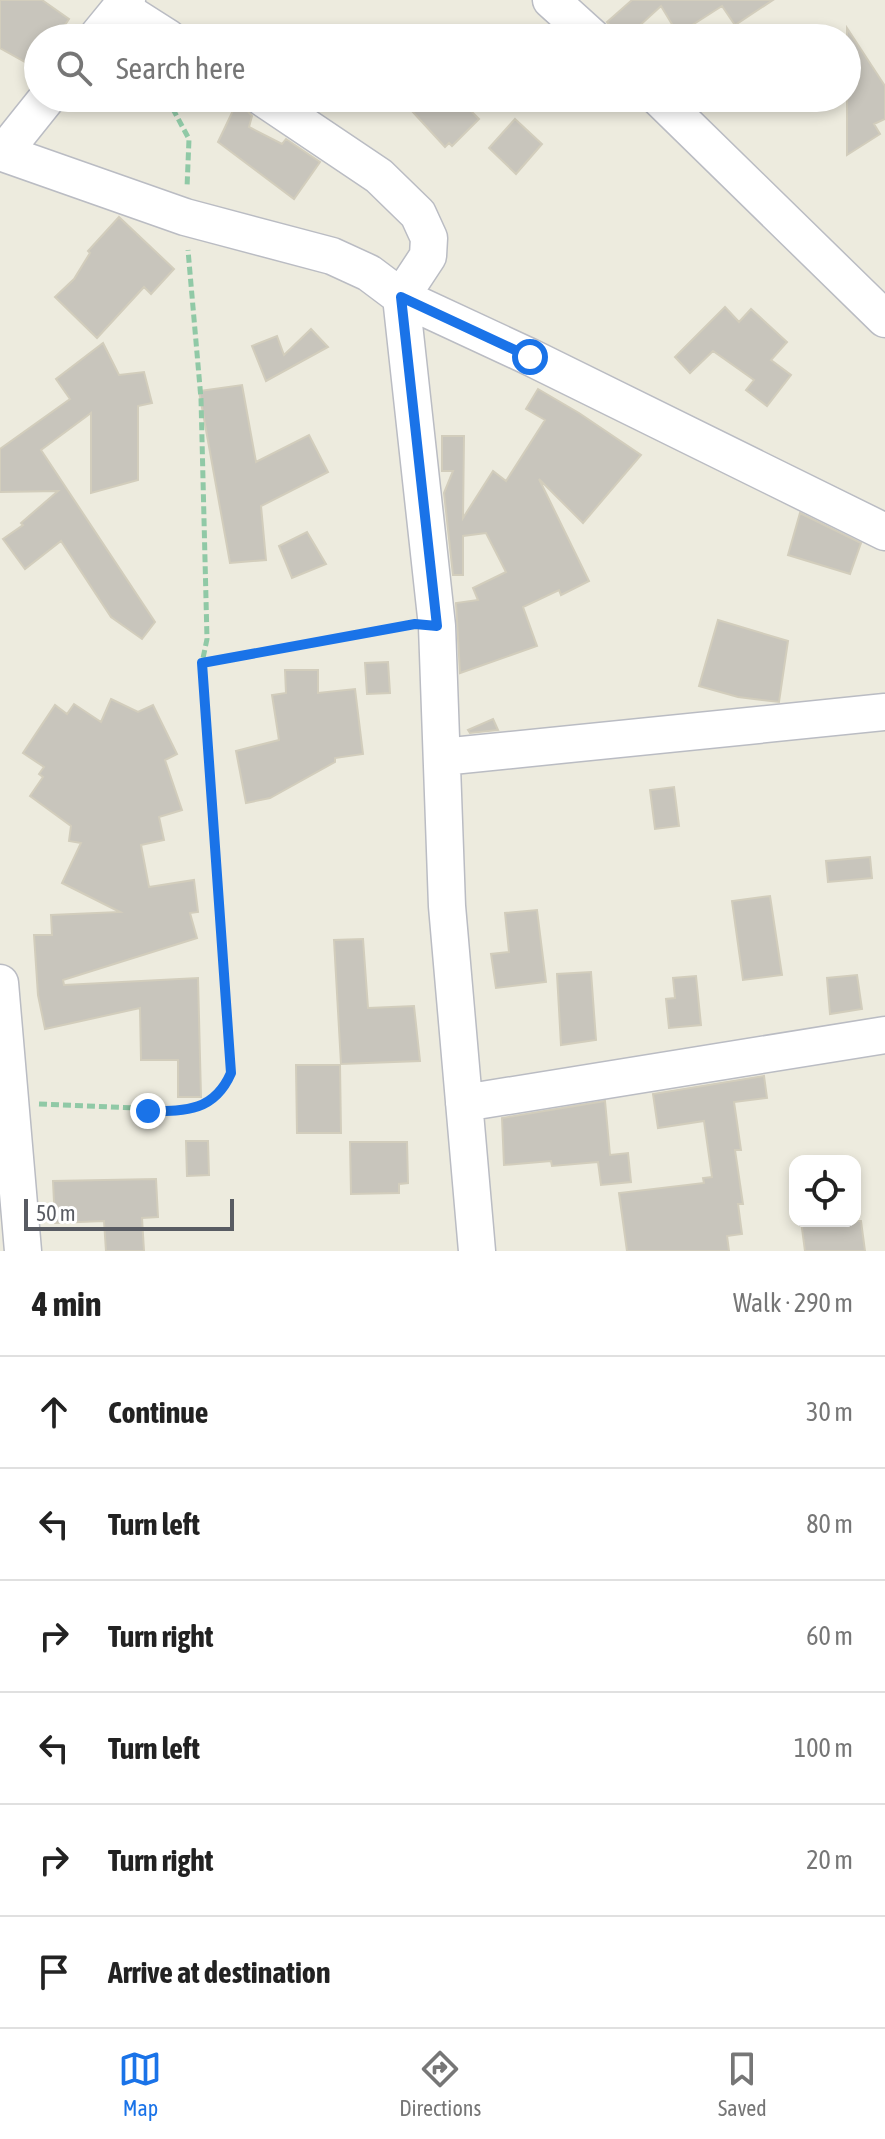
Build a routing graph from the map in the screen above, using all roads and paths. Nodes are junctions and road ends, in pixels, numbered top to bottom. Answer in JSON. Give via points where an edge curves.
{"nodes":[{"id":1,"x":551,"y":0,"type":"edge"},
{"id":2,"x":124,"y":4,"type":"edge"},
{"id":3,"x":108,"y":24,"type":"edge"},
{"id":4,"x":150,"y":24,"type":"edge"},
{"id":5,"x":578,"y":24,"type":"edge"},
{"id":6,"x":35,"y":112,"type":"edge"},
{"id":7,"x":175,"y":112,"type":"edge"},
{"id":8,"x":284,"y":112,"type":"edge"},
{"id":9,"x":673,"y":112,"type":"edge"},
{"id":10,"x":1,"y":152,"type":"edge"},
{"id":11,"x":185,"y":217,"type":"junction"},
{"id":12,"x":401,"y":297,"type":"junction"},
{"id":13,"x":885,"y":319,"type":"edge"},
{"id":14,"x":885,"y":532,"type":"edge"},
{"id":15,"x":437,"y":626,"type":"junction"},
{"id":16,"x":202,"y":663,"type":"junction"},
{"id":17,"x":885,"y":712,"type":"edge"},
{"id":18,"x":442,"y":757,"type":"junction"},
{"id":19,"x":0,"y":983,"type":"edge"},
{"id":20,"x":885,"y":1035,"type":"edge"},
{"id":21,"x":10,"y":1103,"type":"junction"},
{"id":22,"x":464,"y":1103,"type":"junction"},
{"id":23,"x":23,"y":1251,"type":"edge"},
{"id":24,"x":477,"y":1251,"type":"edge"}],
"edges":[{"from":1,"to":5,"type":"street"},
{"from":2,"to":3,"type":"street"},
{"from":2,"to":4,"type":"street"},
{"from":6,"to":10,"type":"street"},
{"from":7,"to":11,"type":"path","via":[[189,139]]},
{"from":8,"to":12,"type":"street","via":[[379,176],[418,214],[429,238],[428,256]]},
{"from":9,"to":13,"type":"street"},
{"from":10,"to":11,"type":"street"},
{"from":11,"to":12,"type":"street","via":[[332,256],[369,273]]},
{"from":11,"to":16,"type":"path","via":[[201,399],[207,639]]},
{"from":12,"to":14,"type":"street"},
{"from":12,"to":15,"type":"street"},
{"from":15,"to":16,"type":"path","via":[[415,624]]},
{"from":15,"to":18,"type":"street"},
{"from":16,"to":21,"type":"path","via":[[231,1073],[209,1101],[184,1110]]},
{"from":17,"to":18,"type":"street"},
{"from":18,"to":22,"type":"street","via":[[447,906]]},
{"from":19,"to":21,"type":"street"},
{"from":20,"to":22,"type":"street"},
{"from":21,"to":23,"type":"street"},
{"from":22,"to":24,"type":"street"}]}
